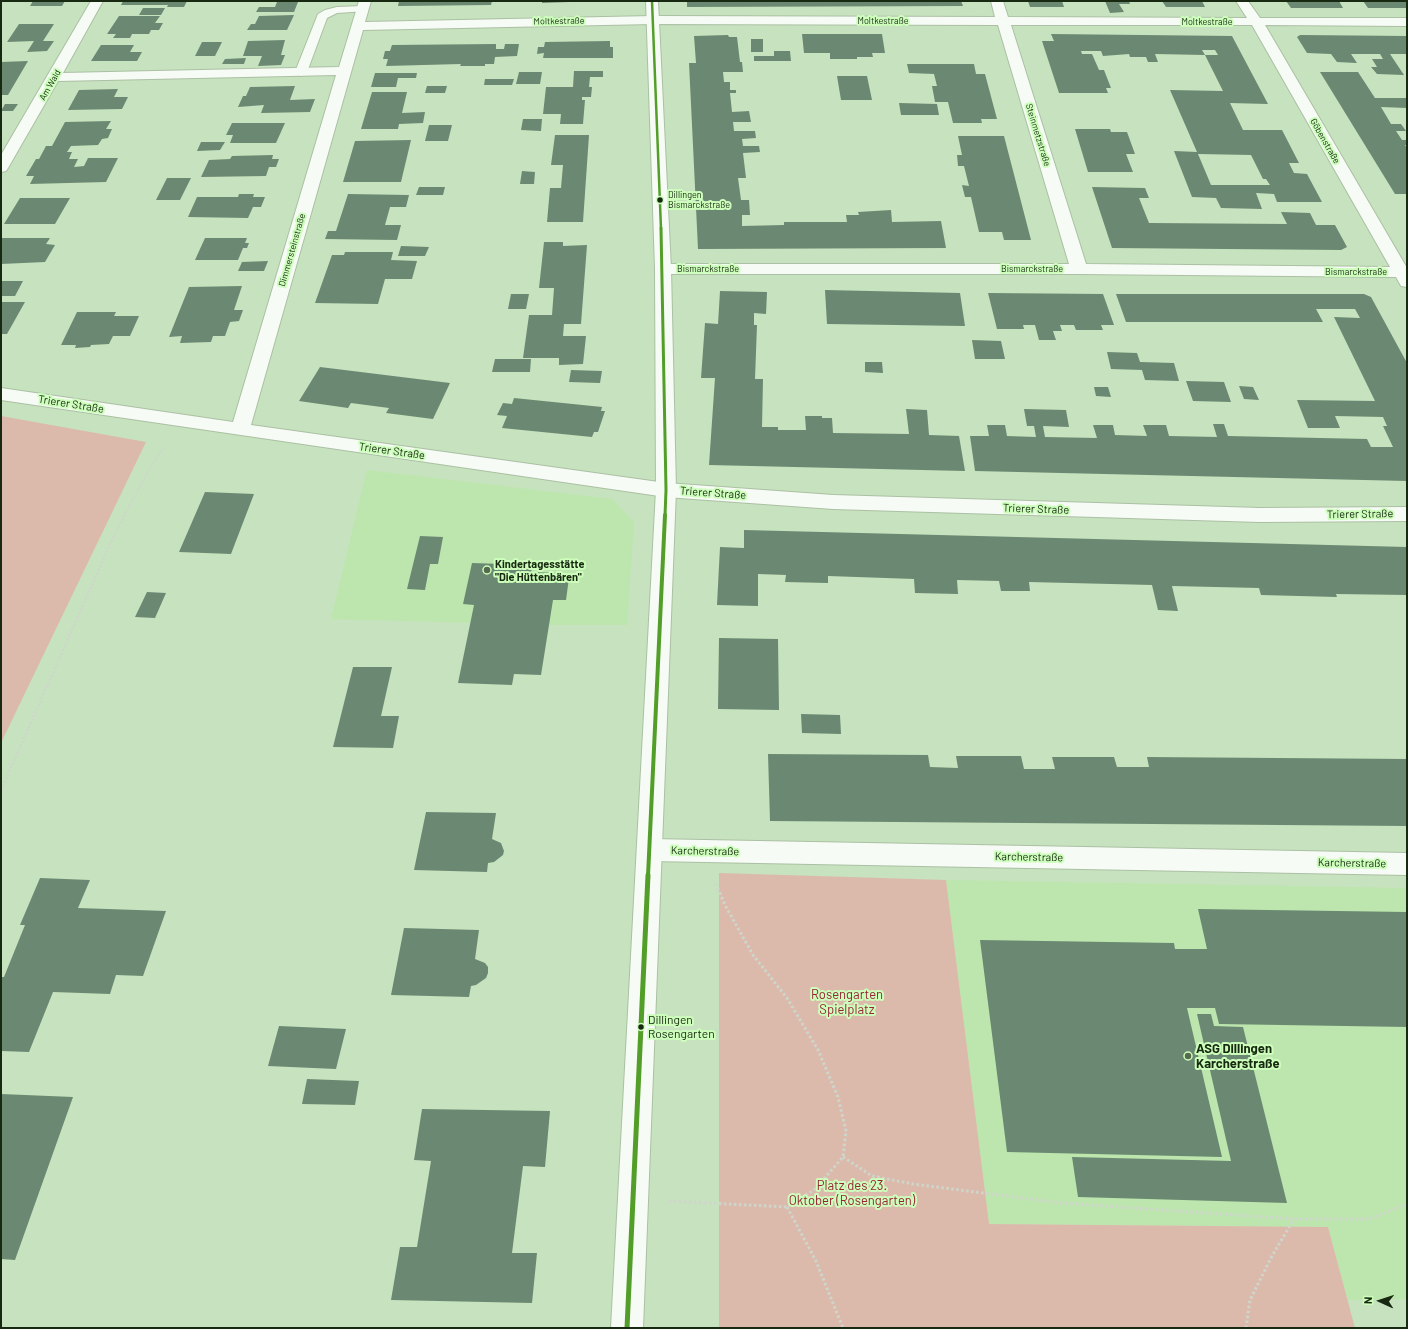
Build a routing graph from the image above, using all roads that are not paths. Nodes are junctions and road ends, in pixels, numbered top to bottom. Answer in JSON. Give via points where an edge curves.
{"nodes":[{"id":1,"x":97,"y":1,"type":"edge"},
{"id":2,"x":997,"y":1,"type":"edge"},
{"id":3,"x":1242,"y":1,"type":"edge"},
{"id":4,"x":364,"y":5,"type":"edge"},
{"id":5,"x":652,"y":11,"type":"edge"},
{"id":6,"x":1004,"y":21,"type":"junction"},
{"id":7,"x":1256,"y":22,"type":"junction"},
{"id":8,"x":1407,"y":22,"type":"edge"},
{"id":9,"x":358,"y":26,"type":"junction"},
{"id":10,"x":344,"y":71,"type":"junction"},
{"id":11,"x":301,"y":72,"type":"junction"},
{"id":12,"x":54,"y":77,"type":"junction"},
{"id":13,"x":1,"y":168,"type":"edge"},
{"id":14,"x":1400,"y":257,"type":"edge"},
{"id":15,"x":663,"y":269,"type":"junction"},
{"id":16,"x":1079,"y":269,"type":"junction"},
{"id":17,"x":1404,"y":277,"type":"edge"},
{"id":18,"x":1,"y":394,"type":"edge"},
{"id":19,"x":240,"y":429,"type":"junction"},
{"id":20,"x":666,"y":490,"type":"junction"},
{"id":21,"x":1407,"y":514,"type":"edge"},
{"id":22,"x":650,"y":850,"type":"junction"},
{"id":23,"x":1407,"y":864,"type":"edge"},
{"id":24,"x":628,"y":1328,"type":"edge"}],
"edges":[{"from":1,"to":12,"type":"street","name":"Am Wald"},
{"from":2,"to":6,"type":"street","name":"Steinmetzstraße"},
{"from":3,"to":7,"type":"street","name":"Göbenstraße"},
{"from":4,"to":9,"type":"street","name":"Dimmersteinstraße"},
{"from":4,"to":11,"type":"lane","via":[[329,12],[322,16]]},
{"from":5,"to":6,"type":"street","name":"Moltkestraße"},
{"from":5,"to":9,"type":"street","name":"Moltkestraße"},
{"from":5,"to":15,"type":"street"},
{"from":6,"to":7,"type":"street","name":"Moltkestraße"},
{"from":6,"to":16,"type":"street","name":"Steinmetzstraße"},
{"from":7,"to":8,"type":"street","name":"Moltkestraße"},
{"from":7,"to":14,"type":"street","name":"Göbenstraße"},
{"from":9,"to":10,"type":"street","name":"Dimmersteinstraße"},
{"from":10,"to":11,"type":"street"},
{"from":10,"to":19,"type":"street","name":"Dimmersteinstraße"},
{"from":11,"to":12,"type":"street"},
{"from":12,"to":13,"type":"street","name":"Am Wald"},
{"from":14,"to":17,"type":"street","name":"Göbenstraße"},
{"from":15,"to":16,"type":"street","name":"Bismarckstraße"},
{"from":15,"to":20,"type":"street"},
{"from":16,"to":17,"type":"street","name":"Bismarckstraße"},
{"from":18,"to":19,"type":"street","name":"Trierer Straße"},
{"from":19,"to":20,"type":"street","name":"Trierer Straße"},
{"from":20,"to":21,"type":"street","name":"Trierer Straße","via":[[833,502],[1260,515]]},
{"from":20,"to":22,"type":"street"},
{"from":22,"to":23,"type":"street","name":"Karcherstraße"},
{"from":22,"to":24,"type":"street"}]}
